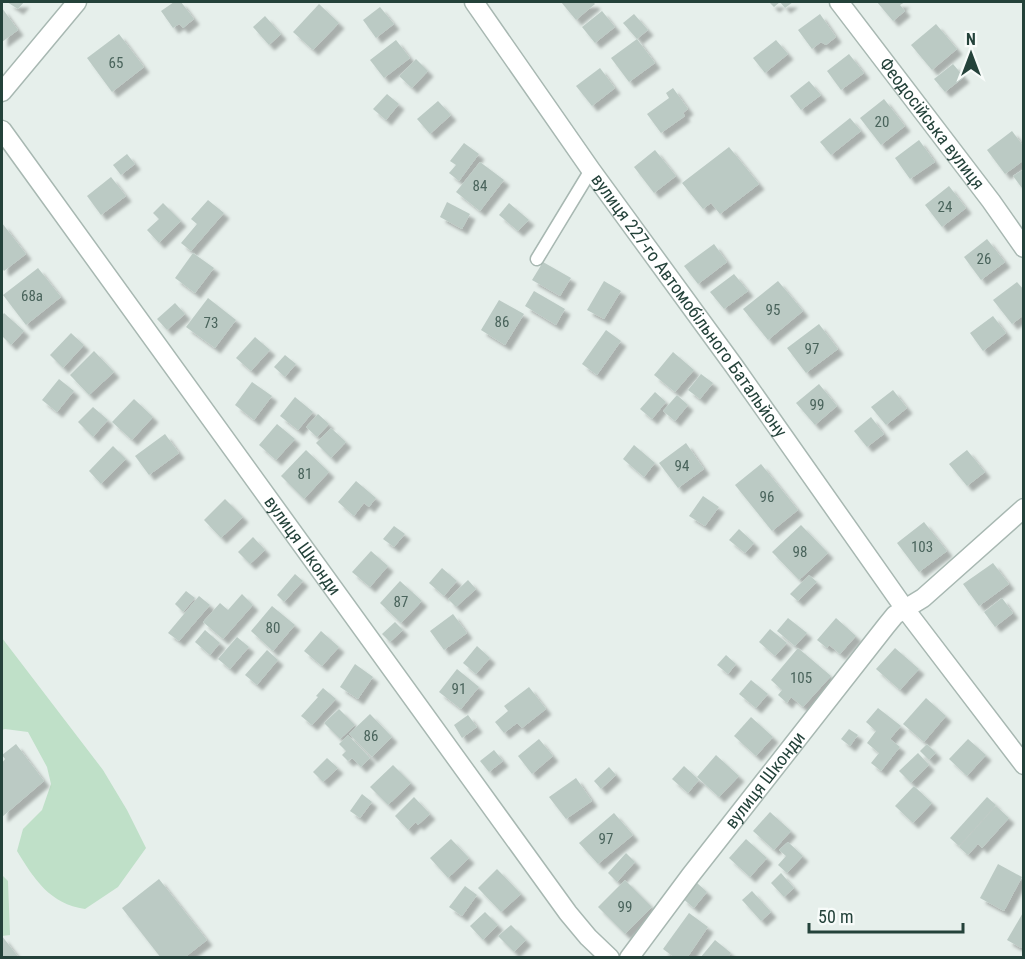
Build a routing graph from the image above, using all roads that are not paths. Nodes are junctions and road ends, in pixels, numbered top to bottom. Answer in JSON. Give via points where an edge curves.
{"nodes":[{"id":1,"x":75,"y":2,"type":"edge"},
{"id":2,"x":474,"y":2,"type":"edge"},
{"id":3,"x":838,"y":2,"type":"edge"},
{"id":4,"x":2,"y":92,"type":"edge"},
{"id":5,"x":2,"y":130,"type":"edge"},
{"id":6,"x":591,"y":170,"type":"junction"},
{"id":7,"x":1023,"y":248,"type":"edge"},
{"id":8,"x":537,"y":259,"type":"dead end"},
{"id":9,"x":1023,"y":508,"type":"edge"},
{"id":10,"x":905,"y":609,"type":"junction"},
{"id":11,"x":1023,"y":765,"type":"edge"},
{"id":12,"x":610,"y":957,"type":"edge"},
{"id":13,"x":628,"y":957,"type":"edge"}],
"edges":[{"from":1,"to":4,"type":"street"},
{"from":2,"to":6,"type":"street","name":"вулиця 227-го Автомобільного Батальйону"},
{"from":3,"to":7,"type":"street","name":"Феодосійська вулиця"},
{"from":5,"to":12,"type":"street","name":"вулиця Шконди","via":[[568,913]]},
{"from":6,"to":8,"type":"lane"},
{"from":6,"to":10,"type":"street","name":"вулиця 227-го Автомобільного Батальйону"},
{"from":9,"to":10,"type":"street","via":[[923,598]]},
{"from":10,"to":11,"type":"street","name":"вулиця 227-го Автомобільного Батальйону"},
{"from":10,"to":13,"type":"street","name":"вулиця Шконди","via":[[886,626]]}]}
